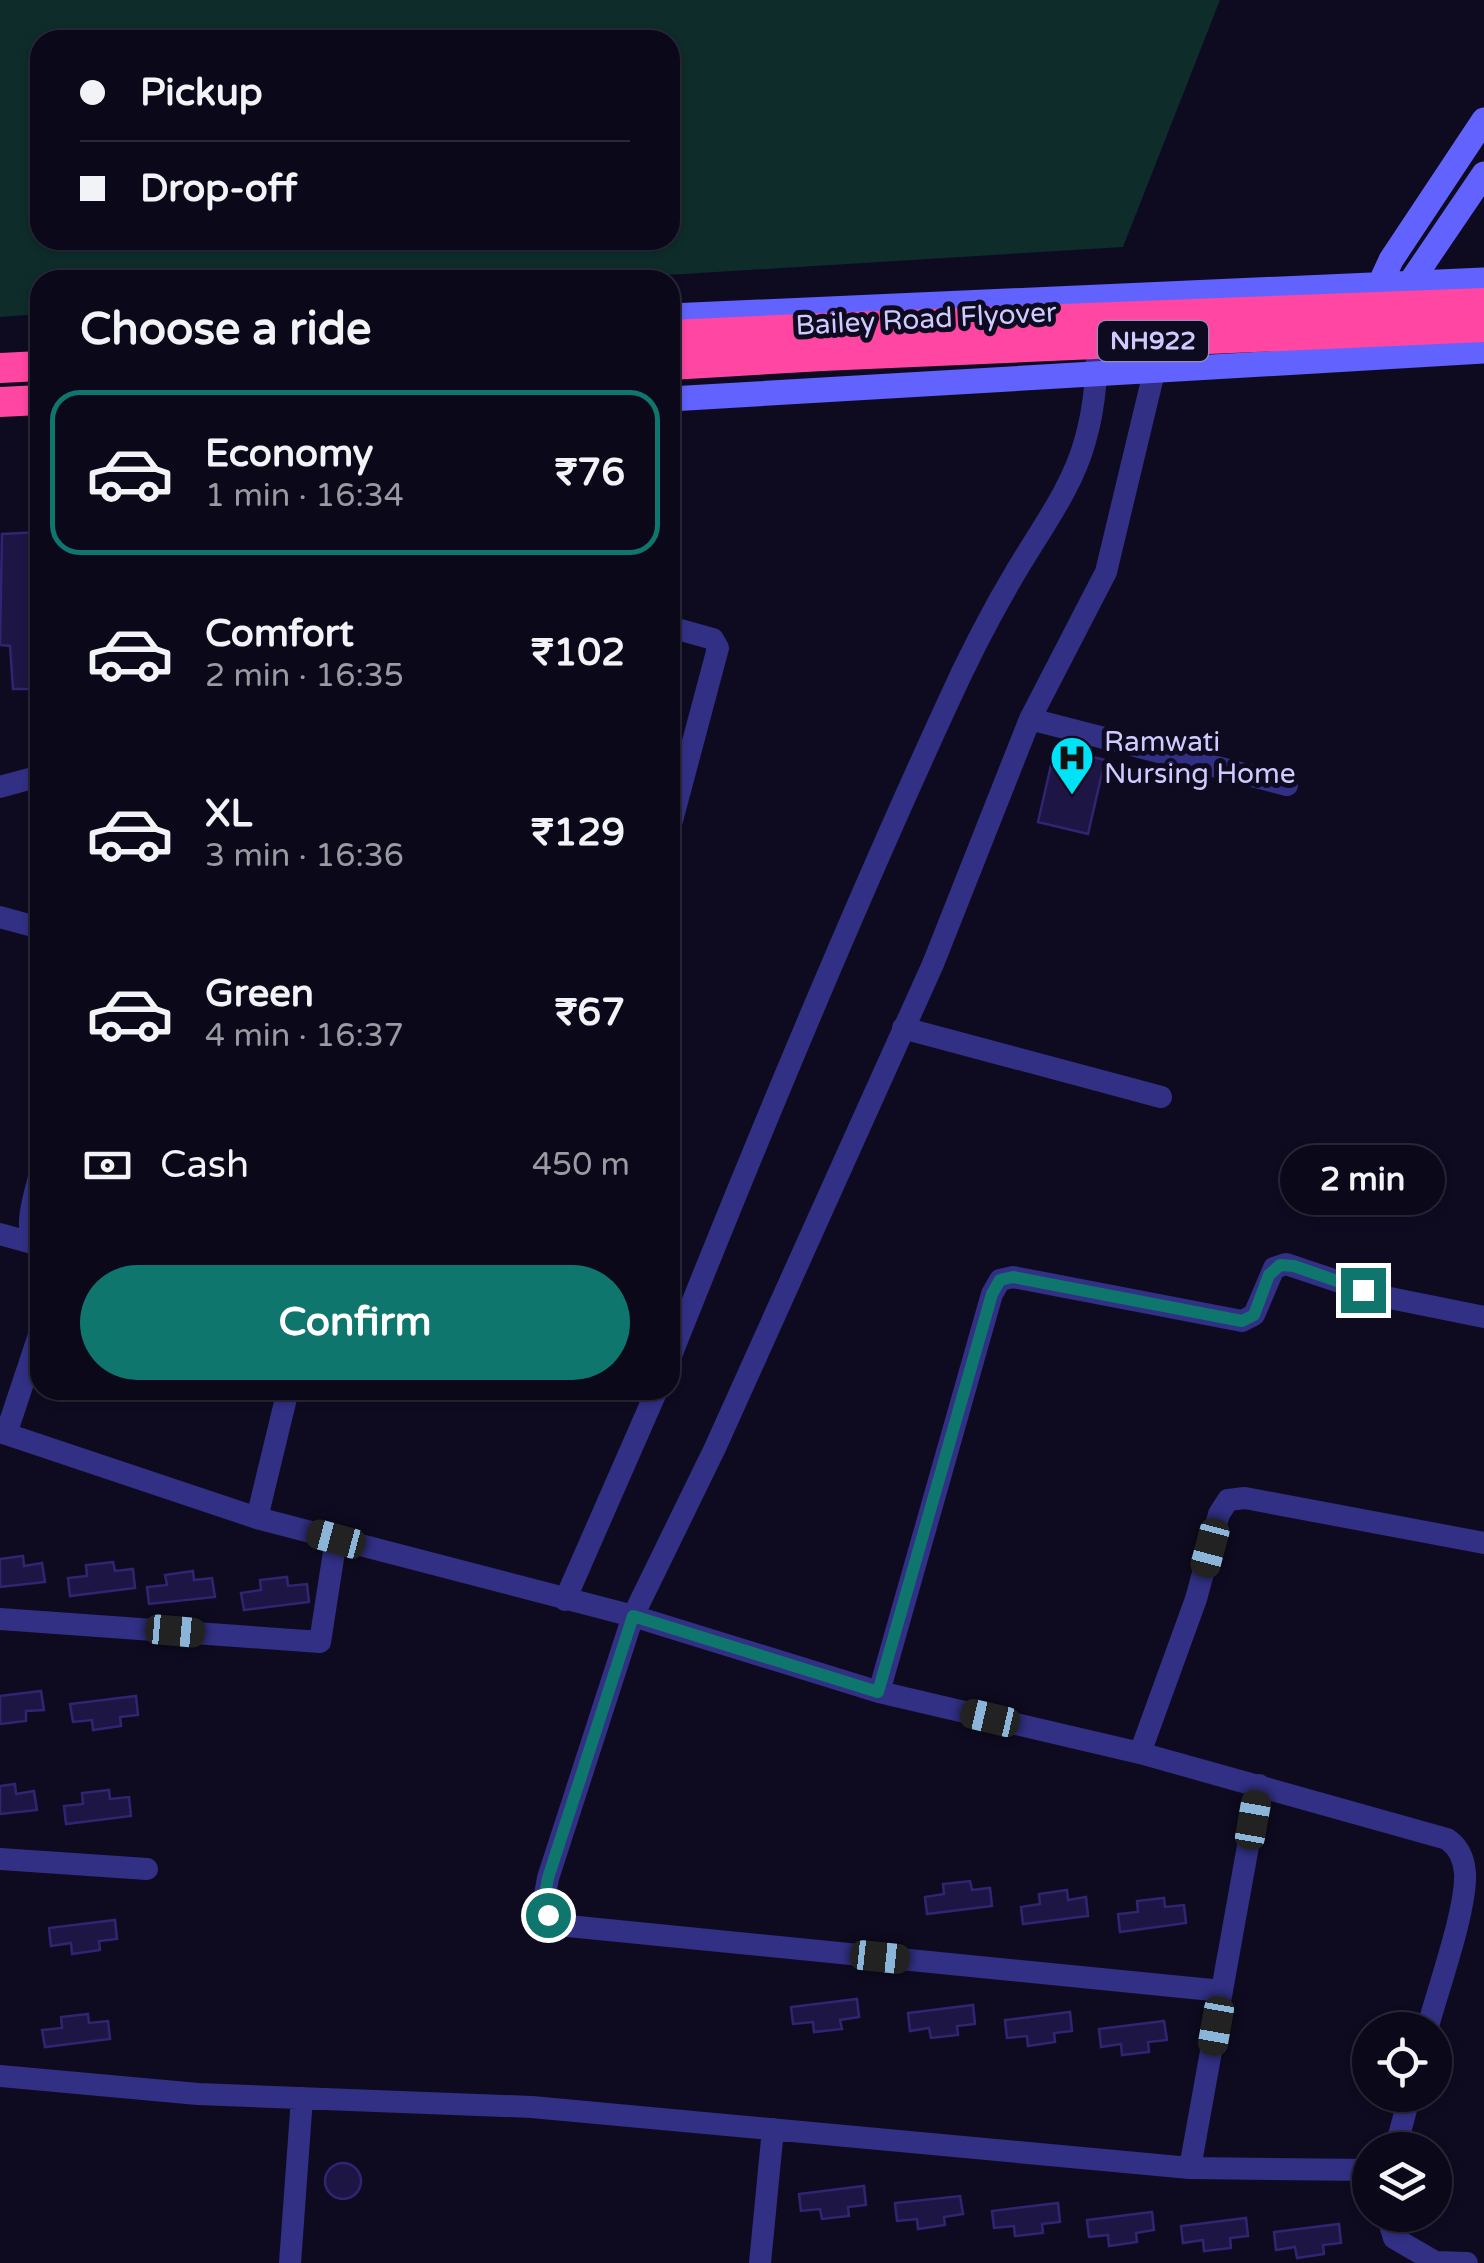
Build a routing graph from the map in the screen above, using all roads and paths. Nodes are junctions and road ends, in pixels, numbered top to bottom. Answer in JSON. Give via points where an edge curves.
{"nodes":[{"id":1,"x":1484,"y":120,"type":"edge"},
{"id":2,"x":1484,"y":174,"type":"edge"},
{"id":3,"x":1484,"y":280,"type":"edge"},
{"id":4,"x":1410,"y":283,"type":"junction"},
{"id":5,"x":1380,"y":284,"type":"junction"},
{"id":6,"x":1250,"y":290,"type":"junction"},
{"id":7,"x":1099,"y":296,"type":"junction"},
{"id":8,"x":1484,"y":303,"type":"edge"},
{"id":9,"x":680,"y":316,"type":"edge"},
{"id":10,"x":1484,"y":326,"type":"edge"},
{"id":11,"x":680,"y":335,"type":"edge"},
{"id":12,"x":823,"y":342,"type":"junction"},
{"id":13,"x":1484,"y":350,"type":"edge"},
{"id":14,"x":1405,"y":355,"type":"junction"},
{"id":15,"x":1374,"y":356,"type":"junction"},
{"id":16,"x":1255,"y":362,"type":"junction"},
{"id":17,"x":680,"y":363,"type":"edge"},
{"id":18,"x":30,"y":366,"type":"edge"},
{"id":19,"x":0,"y":368,"type":"edge"},
{"id":20,"x":1155,"y":368,"type":"junction"},
{"id":21,"x":1097,"y":372,"type":"junction"},
{"id":22,"x":680,"y":399,"type":"edge"},
{"id":23,"x":30,"y":400,"type":"edge"},
{"id":24,"x":0,"y":402,"type":"edge"},
{"id":25,"x":680,"y":630,"type":"edge"},
{"id":26,"x":1030,"y":718,"type":"junction"},
{"id":27,"x":30,"y":779,"type":"edge"},
{"id":28,"x":1287,"y":785,"type":"dead end"},
{"id":29,"x":0,"y":787,"type":"edge"},
{"id":30,"x":680,"y":790,"type":"edge"},
{"id":31,"x":0,"y":917,"type":"edge"},
{"id":32,"x":30,"y":925,"type":"edge"},
{"id":33,"x":903,"y":1028,"type":"junction"},
{"id":34,"x":1162,"y":1097,"type":"dead end"},
{"id":35,"x":0,"y":1234,"type":"edge"},
{"id":36,"x":30,"y":1245,"type":"edge"},
{"id":37,"x":1484,"y":1317,"type":"edge"},
{"id":38,"x":680,"y":1334,"type":"edge"},
{"id":39,"x":30,"y":1359,"type":"edge"},
{"id":40,"x":286,"y":1400,"type":"edge"},
{"id":41,"x":653,"y":1400,"type":"edge"},
{"id":42,"x":3,"y":1433,"type":"edge"},
{"id":43,"x":257,"y":1518,"type":"junction"},
{"id":44,"x":336,"y":1539,"type":"junction"},
{"id":45,"x":1484,"y":1543,"type":"edge"},
{"id":46,"x":565,"y":1600,"type":"junction"},
{"id":47,"x":633,"y":1616,"type":"junction"},
{"id":48,"x":0,"y":1619,"type":"edge"},
{"id":49,"x":878,"y":1692,"type":"junction"},
{"id":50,"x":1140,"y":1753,"type":"junction"},
{"id":51,"x":1259,"y":1785,"type":"junction"},
{"id":52,"x":0,"y":1858,"type":"edge"},
{"id":53,"x":1473,"y":1862,"type":"edge"},
{"id":54,"x":148,"y":1869,"type":"dead end"},
{"id":55,"x":1222,"y":1992,"type":"junction"},
{"id":56,"x":1432,"y":2012,"type":"edge"},
{"id":57,"x":0,"y":2076,"type":"edge"},
{"id":58,"x":302,"y":2098,"type":"junction"},
{"id":59,"x":773,"y":2129,"type":"junction"},
{"id":60,"x":1190,"y":2168,"type":"junction"},
{"id":61,"x":1352,"y":2170,"type":"edge"},
{"id":62,"x":1392,"y":2232,"type":"edge"},
{"id":63,"x":1436,"y":2262,"type":"edge"},
{"id":64,"x":290,"y":2263,"type":"edge"},
{"id":65,"x":760,"y":2263,"type":"edge"},
{"id":66,"x":1466,"y":2263,"type":"edge"}],
"edges":[{"from":1,"to":5,"type":"main road"},
{"from":2,"to":4,"type":"main road"},
{"from":3,"to":4,"type":"main road"},
{"from":4,"to":5,"type":"main road"},
{"from":4,"to":14,"type":"main road"},
{"from":5,"to":6,"type":"main road"},
{"from":5,"to":15,"type":"main road"},
{"from":6,"to":7,"type":"main road"},
{"from":6,"to":16,"type":"main road"},
{"from":7,"to":9,"type":"main road"},
{"from":7,"to":21,"type":"street"},
{"from":8,"to":12,"type":"highway","name":"Bailey Road Flyover","number":"NH922","bridge":true},
{"from":10,"to":12,"type":"highway","name":"Bailey Road Flyover","number":"NH922","bridge":true},
{"from":11,"to":12,"type":"highway","name":"Bailey Road Flyover","number":"NH922"},
{"from":12,"to":17,"type":"highway","name":"Bailey Road Flyover","number":"NH922"},
{"from":13,"to":14,"type":"main road"},
{"from":14,"to":15,"type":"main road"},
{"from":15,"to":16,"type":"main road"},
{"from":16,"to":20,"type":"main road"},
{"from":18,"to":19,"type":"highway"},
{"from":20,"to":21,"type":"main road"},
{"from":20,"to":26,"type":"street","via":[[1106,572]]},
{"from":21,"to":22,"type":"main road"},
{"from":21,"to":38,"type":"street","via":[[1085,441],[1067,490],[943,712]]},
{"from":23,"to":24,"type":"highway"},
{"from":25,"to":30,"type":"street","via":[[713,638],[718,648]]},
{"from":26,"to":28,"type":"street"},
{"from":26,"to":33,"type":"street"},
{"from":27,"to":29,"type":"street"},
{"from":31,"to":32,"type":"street"},
{"from":33,"to":34,"type":"street"},
{"from":33,"to":47,"type":"street","via":[[716,1448]]},
{"from":35,"to":36,"type":"street"},
{"from":37,"to":49,"type":"street","via":[[1385,1297],[1286,1264],[1274,1268],[1254,1315],[1242,1321],[1013,1277],[1000,1280]]},
{"from":39,"to":42,"type":"street"},
{"from":40,"to":43,"type":"street"},
{"from":41,"to":46,"type":"street"},
{"from":42,"to":43,"type":"street"},
{"from":43,"to":44,"type":"street"},
{"from":44,"to":46,"type":"street"},
{"from":44,"to":48,"type":"street","via":[[320,1642]]},
{"from":45,"to":50,"type":"street","via":[[1228,1500]]},
{"from":46,"to":47,"type":"street"},
{"from":47,"to":49,"type":"street"},
{"from":47,"to":55,"type":"street","via":[[548,1878],[544,1900],[553,1924]]},
{"from":49,"to":50,"type":"street"},
{"from":50,"to":51,"type":"street"},
{"from":51,"to":53,"type":"street","via":[[1435,1834]]},
{"from":51,"to":55,"type":"street"},
{"from":52,"to":54,"type":"street"},
{"from":53,"to":56,"type":"street"},
{"from":55,"to":60,"type":"street"},
{"from":57,"to":58,"type":"street"},
{"from":58,"to":59,"type":"street","via":[[532,2107]]},
{"from":58,"to":64,"type":"street"},
{"from":59,"to":60,"type":"street"},
{"from":59,"to":65,"type":"street"},
{"from":60,"to":61,"type":"street"},
{"from":62,"to":63,"type":"street"},
{"from":63,"to":66,"type":"street"}]}
